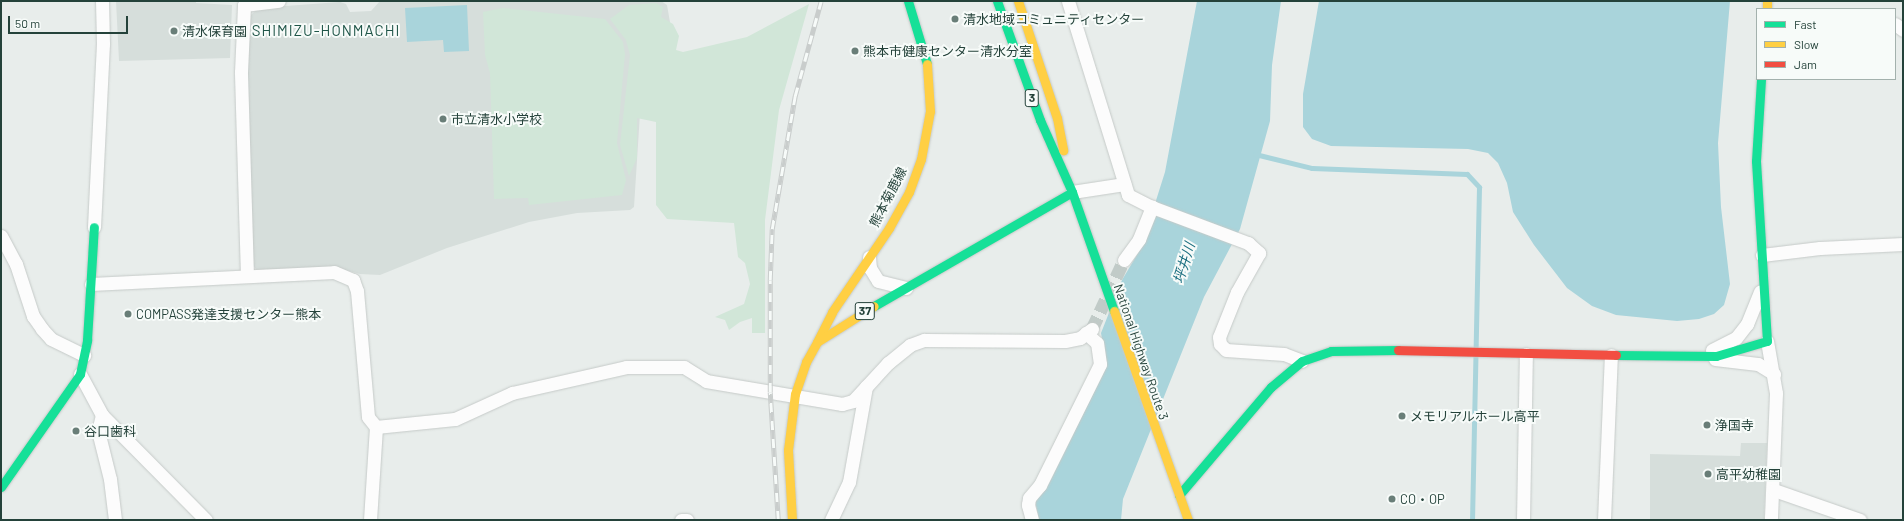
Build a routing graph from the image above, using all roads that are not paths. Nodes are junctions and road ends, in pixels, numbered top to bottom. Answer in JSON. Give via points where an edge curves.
{"nodes":[{"id":1,"x":102,"y":1,"type":"edge"},
{"id":2,"x":279,"y":1,"type":"edge"},
{"id":3,"x":908,"y":1,"type":"edge"},
{"id":4,"x":998,"y":1,"type":"edge"},
{"id":5,"x":1018,"y":1,"type":"edge"},
{"id":6,"x":1068,"y":1,"type":"edge"},
{"id":7,"x":1761,"y":80,"type":"edge"},
{"id":8,"x":1124,"y":184,"type":"junction"},
{"id":9,"x":1072,"y":192,"type":"junction"},
{"id":10,"x":1158,"y":209,"type":"junction"},
{"id":11,"x":94,"y":227,"type":"joint"},
{"id":12,"x":1,"y":236,"type":"edge"},
{"id":13,"x":1903,"y":244,"type":"edge"},
{"id":14,"x":1762,"y":255,"type":"junction"},
{"id":15,"x":869,"y":257,"type":"junction"},
{"id":16,"x":1124,"y":260,"type":"tunnel mouth"},
{"id":17,"x":247,"y":276,"type":"junction"},
{"id":18,"x":91,"y":284,"type":"junction"},
{"id":19,"x":1762,"y":287,"type":"junction"},
{"id":20,"x":906,"y":288,"type":"junction"},
{"id":21,"x":1767,"y":341,"type":"junction"},
{"id":22,"x":817,"y":342,"type":"junction"},
{"id":23,"x":1526,"y":354,"type":"junction"},
{"id":24,"x":84,"y":355,"type":"junction"},
{"id":25,"x":1611,"y":356,"type":"junction"},
{"id":26,"x":1691,"y":357,"type":"junction"},
{"id":27,"x":1302,"y":361,"type":"junction"},
{"id":28,"x":80,"y":374,"type":"junction"},
{"id":29,"x":1774,"y":374,"type":"junction"},
{"id":30,"x":866,"y":387,"type":"junction"},
{"id":31,"x":795,"y":394,"type":"junction"},
{"id":32,"x":102,"y":415,"type":"junction"},
{"id":33,"x":376,"y":427,"type":"junction"},
{"id":34,"x":1,"y":486,"type":"edge"},
{"id":35,"x":1774,"y":490,"type":"junction"},
{"id":36,"x":1179,"y":495,"type":"junction"},
{"id":37,"x":1031,"y":515,"type":"edge"},
{"id":38,"x":115,"y":520,"type":"edge"},
{"id":39,"x":206,"y":520,"type":"edge"},
{"id":40,"x":370,"y":520,"type":"edge"},
{"id":41,"x":681,"y":520,"type":"edge"},
{"id":42,"x":687,"y":520,"type":"edge"},
{"id":43,"x":792,"y":520,"type":"edge"},
{"id":44,"x":831,"y":520,"type":"edge"},
{"id":45,"x":1188,"y":520,"type":"edge"},
{"id":46,"x":1523,"y":520,"type":"edge"},
{"id":47,"x":1604,"y":520,"type":"edge"},
{"id":48,"x":1771,"y":520,"type":"edge"},
{"id":49,"x":1860,"y":520,"type":"edge"}],
"edges":[{"from":1,"to":11,"type":"street","via":[[102,59]]},
{"from":2,"to":17,"type":"street","via":[[244,5],[241,72]]},
{"from":3,"to":15,"type":"main road","name":"熊本菊鹿線","number":"37","via":[[924,48],[929,76],[930,112],[921,159],[909,192]]},
{"from":4,"to":9,"type":"main road","name":"National Highway Route 3","number":"3","via":[[1040,120]]},
{"from":5,"to":9,"type":"main road","name":"National Highway Route 3","number":"3","via":[[1057,118]]},
{"from":6,"to":8,"type":"street"},
{"from":7,"to":14,"type":"main road","via":[[1756,160]]},
{"from":8,"to":9,"type":"street"},
{"from":8,"to":10,"type":"street","via":[[1128,195]]},
{"from":9,"to":20,"type":"main road","name":"熊本菊鹿線","number":"37"},
{"from":9,"to":36,"type":"main road","name":"National Highway Route 3","number":"3"},
{"from":10,"to":16,"type":"street"},
{"from":10,"to":27,"type":"street","via":[[1248,243],[1259,253],[1237,292],[1219,337],[1220,344],[1226,350],[1284,354]]},
{"from":11,"to":18,"type":"main road"},
{"from":12,"to":24,"type":"street","via":[[16,264],[33,316],[42,329],[51,339]]},
{"from":13,"to":14,"type":"street","via":[[1828,247]]},
{"from":14,"to":19,"type":"main road"},
{"from":15,"to":20,"type":"street","via":[[870,268],[878,281]]},
{"from":15,"to":22,"type":"main road","name":"熊本菊鹿線","number":"37","via":[[832,312]]},
{"from":17,"to":18,"type":"street"},
{"from":17,"to":33,"type":"street","via":[[334,272],[354,280],[368,416]]},
{"from":18,"to":24,"type":"main road"},
{"from":19,"to":21,"type":"main road"},
{"from":19,"to":26,"type":"street","via":[[1747,324],[1736,338],[1707,353]]},
{"from":20,"to":22,"type":"main road","name":"熊本菊鹿線","number":"37","via":[[834,329]]},
{"from":21,"to":26,"type":"main road","via":[[1716,356]]},
{"from":21,"to":29,"type":"street"},
{"from":22,"to":31,"type":"main road","name":"熊本菊鹿線","number":"37","via":[[806,362]]},
{"from":23,"to":25,"type":"main road"},
{"from":23,"to":27,"type":"main road","via":[[1358,349],[1331,351]]},
{"from":23,"to":46,"type":"street"},
{"from":24,"to":28,"type":"main road"},
{"from":25,"to":26,"type":"main road"},
{"from":25,"to":47,"type":"street"},
{"from":26,"to":29,"type":"street","via":[[1758,364]]},
{"from":27,"to":36,"type":"main road","via":[[1247,413]]},
{"from":28,"to":32,"type":"street"},
{"from":28,"to":34,"type":"main road"},
{"from":29,"to":35,"type":"street"},
{"from":30,"to":31,"type":"street","via":[[853,401],[842,404]]},
{"from":30,"to":37,"type":"street","via":[[910,345],[924,340],[1066,341],[1080,338],[1089,331],[1096,343],[1100,364],[1040,485],[1029,498]]},
{"from":30,"to":44,"type":"street","via":[[849,482]]},
{"from":31,"to":33,"type":"street","via":[[706,380],[684,367],[672,365],[626,368],[512,393],[455,419]]},
{"from":31,"to":43,"type":"main road","name":"熊本菊鹿線","number":"37","via":[[788,450]]},
{"from":32,"to":38,"type":"street","via":[[98,431],[110,479]]},
{"from":32,"to":39,"type":"street"},
{"from":33,"to":40,"type":"street"},
{"from":35,"to":48,"type":"street"},
{"from":35,"to":49,"type":"street"},
{"from":36,"to":45,"type":"main road","name":"National Highway Route 3","number":"3"},
{"from":41,"to":42,"type":"street"}]}
